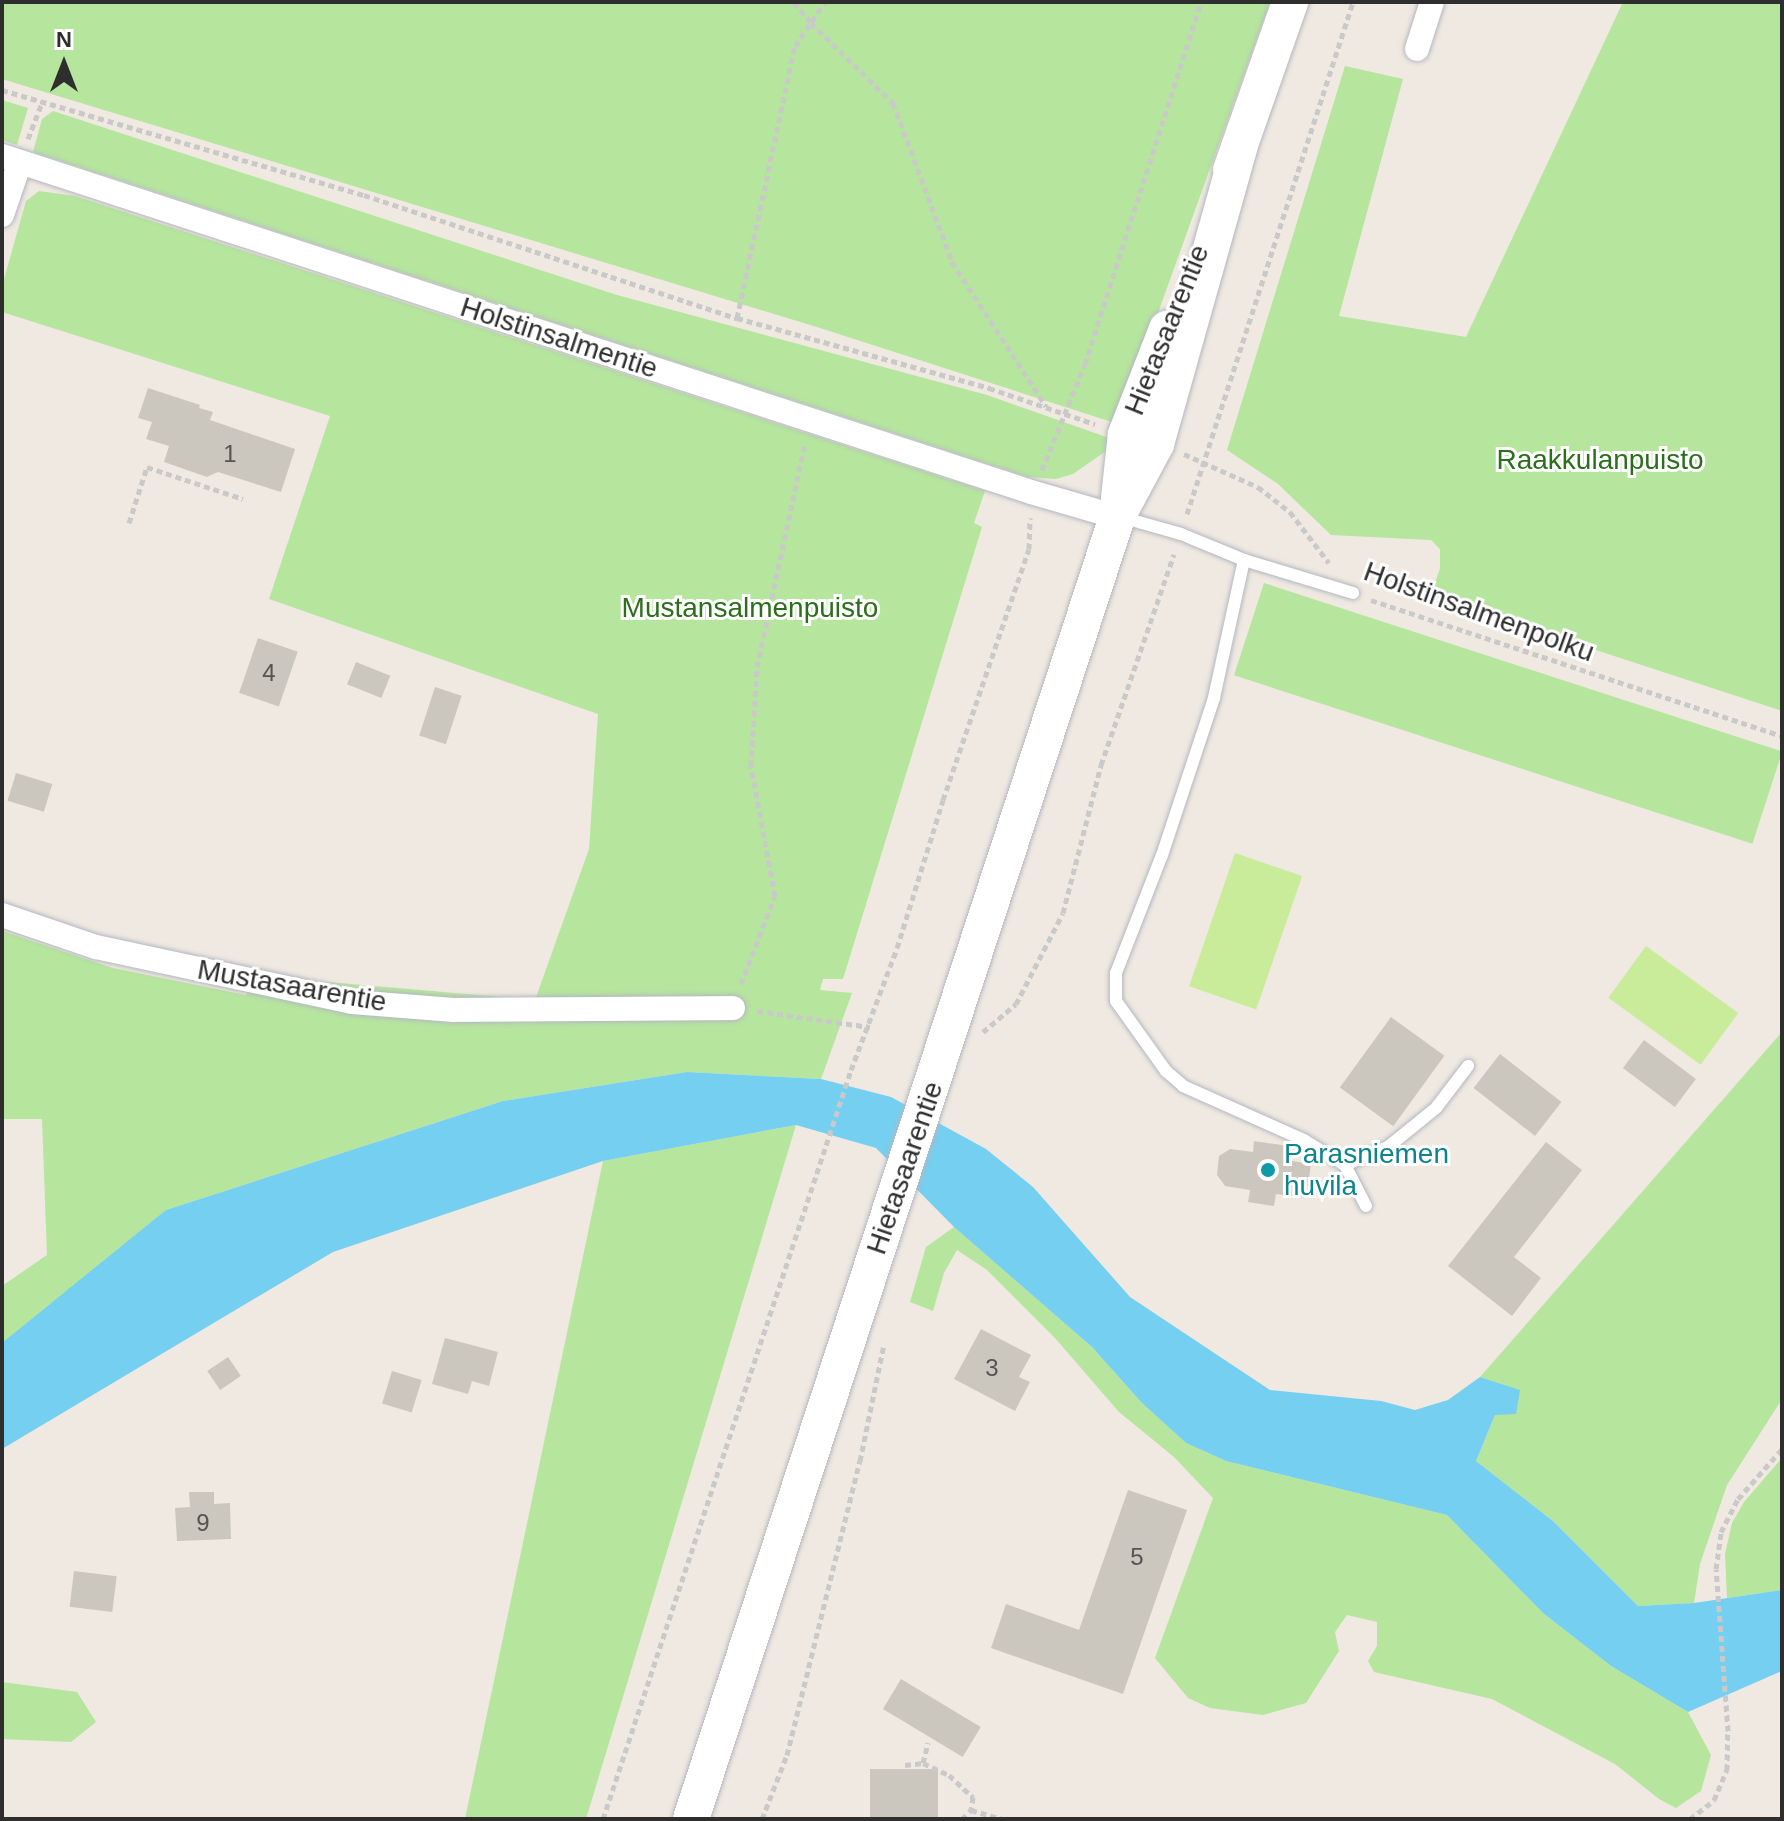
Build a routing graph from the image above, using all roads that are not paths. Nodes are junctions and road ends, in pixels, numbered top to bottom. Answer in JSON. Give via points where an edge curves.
{"nodes":[{"id":1,"x":1290,"y":2,"type":"edge"},
{"id":2,"x":1432,"y":2,"type":"edge"},
{"id":3,"x":1417,"y":49,"type":"dead end"},
{"id":4,"x":11,"y":159,"type":"edge"},
{"id":5,"x":2,"y":215,"type":"edge"},
{"id":6,"x":1117,"y":517,"type":"junction"},
{"id":7,"x":1244,"y":560,"type":"junction"},
{"id":8,"x":1353,"y":593,"type":"road end"},
{"id":9,"x":2,"y":915,"type":"edge"},
{"id":10,"x":733,"y":1008,"type":"road end"},
{"id":11,"x":1468,"y":1066,"type":"dead end"},
{"id":12,"x":1345,"y":1165,"type":"junction"},
{"id":13,"x":1366,"y":1206,"type":"dead end"},
{"id":14,"x":691,"y":1819,"type":"edge"}],
"edges":[{"from":1,"to":6,"type":"street","name":"Hietasaarentie","via":[[1239,148],[1156,444]]},
{"from":2,"to":3,"type":"street"},
{"from":4,"to":5,"type":"street"},
{"from":4,"to":6,"type":"street","name":"Holstinsalmentie"},
{"from":6,"to":7,"type":"lane","via":[[1181,534]]},
{"from":6,"to":14,"type":"street","name":"Hietasaarentie"},
{"from":7,"to":8,"type":"lane"},
{"from":7,"to":12,"type":"lane","via":[[1214,698],[1116,973],[1116,1001],[1166,1071],[1183,1086],[1304,1140]]},
{"from":9,"to":10,"type":"street","name":"Mustasaarentie","via":[[96,947],[352,1002],[454,1010]]},
{"from":11,"to":12,"type":"lane","via":[[1436,1108],[1388,1147]]},
{"from":12,"to":13,"type":"lane"}]}
